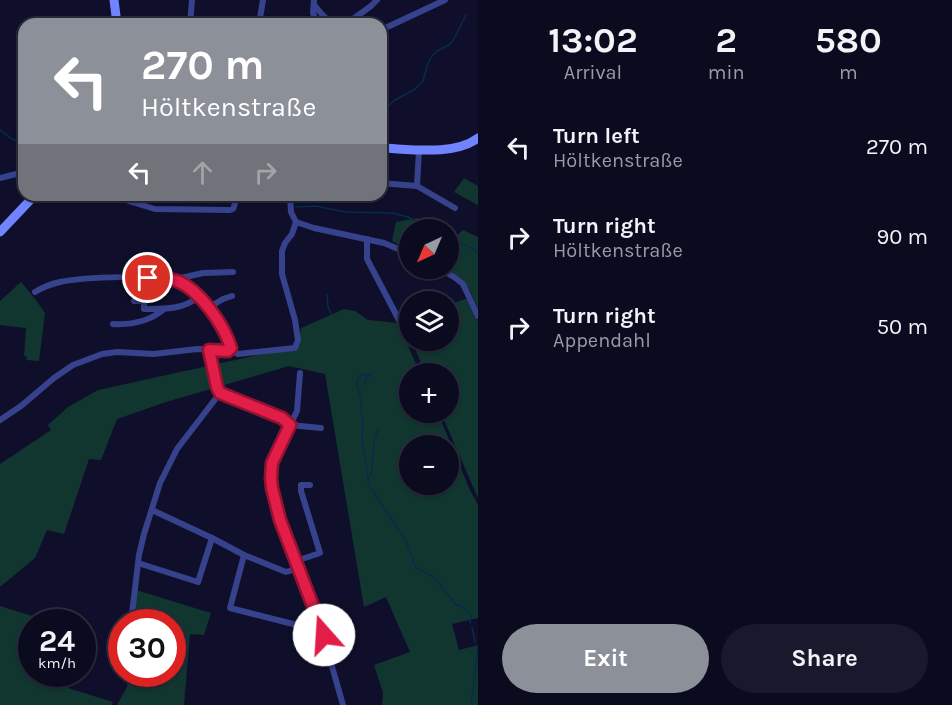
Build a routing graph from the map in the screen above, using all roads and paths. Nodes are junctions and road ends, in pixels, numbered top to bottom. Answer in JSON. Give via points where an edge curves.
{"nodes":[{"id":1,"x":114,"y":0,"type":"edge"},
{"id":2,"x":192,"y":0,"type":"edge"},
{"id":3,"x":263,"y":0,"type":"edge"},
{"id":4,"x":377,"y":0,"type":"edge"},
{"id":5,"x":445,"y":0,"type":"edge"},
{"id":6,"x":314,"y":3,"type":"edge"},
{"id":7,"x":116,"y":18,"type":"edge"},
{"id":8,"x":190,"y":18,"type":"edge"},
{"id":9,"x":260,"y":18,"type":"edge"},
{"id":10,"x":326,"y":18,"type":"edge"},
{"id":11,"x":354,"y":18,"type":"edge"},
{"id":12,"x":387,"y":27,"type":"edge"},
{"id":13,"x":478,"y":138,"type":"edge"},
{"id":14,"x":387,"y":148,"type":"edge"},
{"id":15,"x":419,"y":150,"type":"junction"},
{"id":16,"x":18,"y":174,"type":"edge"},
{"id":17,"x":0,"y":178,"type":"edge"},
{"id":18,"x":387,"y":184,"type":"edge"},
{"id":19,"x":417,"y":186,"type":"junction"},
{"id":20,"x":29,"y":201,"type":"edge"},
{"id":21,"x":129,"y":201,"type":"edge"},
{"id":22,"x":234,"y":201,"type":"edge"},
{"id":23,"x":290,"y":201,"type":"edge"},
{"id":24,"x":455,"y":208,"type":"dead end"},
{"id":25,"x":296,"y":222,"type":"junction"},
{"id":26,"x":0,"y":232,"type":"edge"},
{"id":27,"x":367,"y":239,"type":"junction"},
{"id":28,"x":399,"y":248,"type":"edge"},
{"id":29,"x":233,"y":272,"type":"dead end"},
{"id":30,"x":457,"y":279,"type":"edge"},
{"id":31,"x":172,"y":280,"type":"junction"},
{"id":32,"x":35,"y":292,"type":"dead end"},
{"id":33,"x":232,"y":296,"type":"dead end"},
{"id":34,"x":198,"y":297,"type":"junction"},
{"id":35,"x":134,"y":301,"type":"dead end"},
{"id":36,"x":208,"y":308,"type":"junction"},
{"id":37,"x":163,"y":309,"type":"junction"},
{"id":38,"x":478,"y":316,"type":"edge"},
{"id":39,"x":399,"y":320,"type":"tunnel mouth"},
{"id":40,"x":113,"y":324,"type":"dead end"},
{"id":41,"x":209,"y":350,"type":"junction"},
{"id":42,"x":230,"y":350,"type":"junction"},
{"id":43,"x":300,"y":373,"type":"dead end"},
{"id":44,"x":219,"y":390,"type":"junction"},
{"id":45,"x":0,"y":420,"type":"edge"},
{"id":46,"x":290,"y":425,"type":"junction"},
{"id":47,"x":321,"y":428,"type":"dead end"},
{"id":48,"x":310,"y":485,"type":"dead end"},
{"id":49,"x":152,"y":510,"type":"junction"},
{"id":50,"x":212,"y":538,"type":"junction"},
{"id":51,"x":244,"y":555,"type":"junction"},
{"id":52,"x":138,"y":563,"type":"junction"},
{"id":53,"x":298,"y":565,"type":"junction"},
{"id":54,"x":133,"y":609,"type":"edge"},
{"id":55,"x":319,"y":621,"type":"junction"},
{"id":56,"x":343,"y":705,"type":"edge"}],
"edges":[{"from":1,"to":7,"type":"main road"},
{"from":2,"to":8,"type":"street"},
{"from":3,"to":9,"type":"street"},
{"from":4,"to":11,"type":"street"},
{"from":5,"to":12,"type":"street"},
{"from":6,"to":10,"type":"street"},
{"from":13,"to":15,"type":"main road","via":[[460,147]]},
{"from":14,"to":15,"type":"main road"},
{"from":15,"to":19,"type":"street"},
{"from":16,"to":17,"type":"street"},
{"from":18,"to":19,"type":"street"},
{"from":19,"to":24,"type":"street"},
{"from":20,"to":26,"type":"main road"},
{"from":21,"to":22,"type":"street","via":[[181,210],[230,210]]},
{"from":23,"to":25,"type":"street"},
{"from":25,"to":27,"type":"street"},
{"from":25,"to":42,"type":"street","via":[[282,251],[282,274],[295,320],[297,345],[238,354]]},
{"from":27,"to":28,"type":"street"},
{"from":27,"to":39,"type":"street","via":[[367,260]]},
{"from":29,"to":31,"type":"street"},
{"from":30,"to":38,"type":"street","via":[[463,284]]},
{"from":31,"to":32,"type":"street","via":[[80,280],[58,282]]},
{"from":31,"to":34,"type":"street"},
{"from":33,"to":36,"type":"street"},
{"from":34,"to":36,"type":"street"},
{"from":34,"to":37,"type":"street","via":[[182,306]]},
{"from":35,"to":37,"type":"street","via":[[144,301],[144,309]]},
{"from":36,"to":42,"type":"street","via":[[224,332]]},
{"from":37,"to":40,"type":"street","via":[[147,320]]},
{"from":41,"to":42,"type":"street"},
{"from":41,"to":44,"type":"street"},
{"from":41,"to":45,"type":"street","via":[[97,355],[68,368]]},
{"from":43,"to":46,"type":"street","via":[[298,408]]},
{"from":44,"to":46,"type":"street"},
{"from":44,"to":49,"type":"street","via":[[176,451]]},
{"from":46,"to":47,"type":"street"},
{"from":46,"to":53,"type":"street","via":[[273,460],[271,478],[276,508]]},
{"from":48,"to":53,"type":"street","via":[[302,484],[300,488],[320,553]]},
{"from":49,"to":50,"type":"street"},
{"from":49,"to":52,"type":"street"},
{"from":50,"to":51,"type":"street"},
{"from":50,"to":52,"type":"street","via":[[198,582]]},
{"from":51,"to":53,"type":"street","via":[[286,572]]},
{"from":51,"to":55,"type":"street","via":[[230,608],[301,626]]},
{"from":52,"to":54,"type":"street"},
{"from":53,"to":55,"type":"street"},
{"from":55,"to":56,"type":"street"}]}
